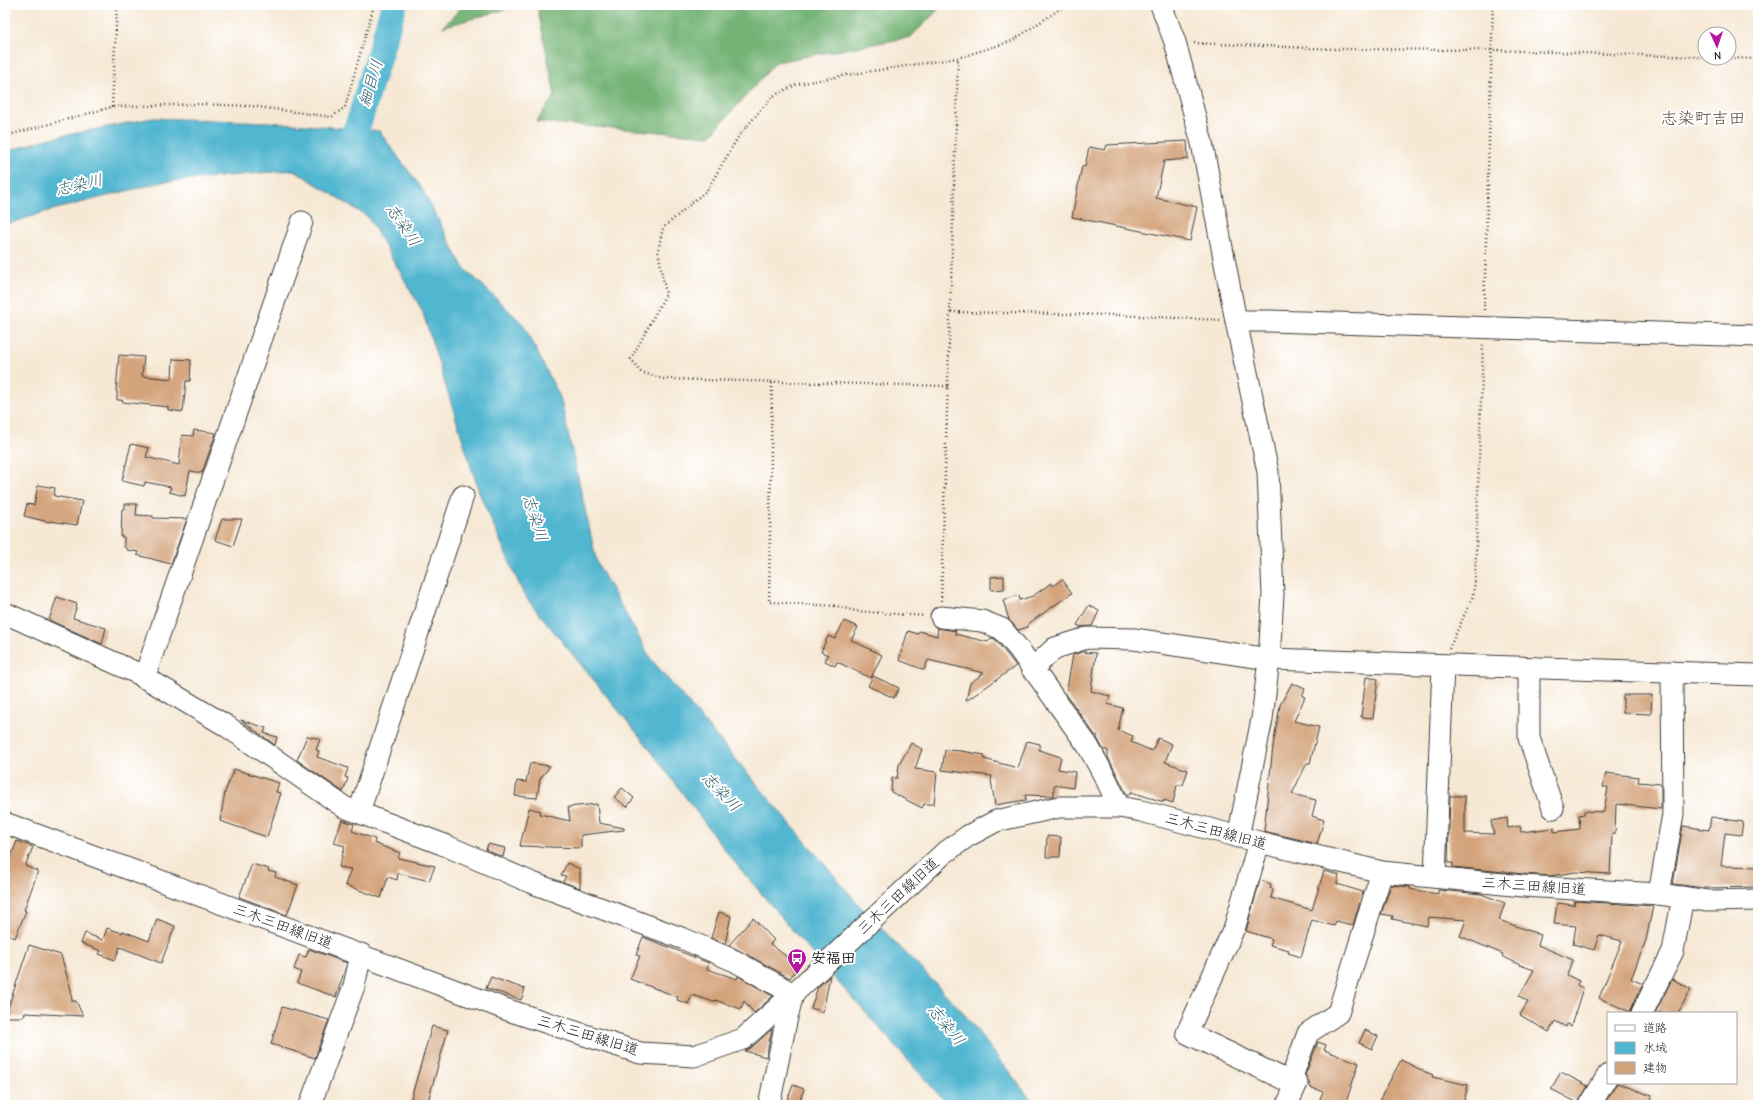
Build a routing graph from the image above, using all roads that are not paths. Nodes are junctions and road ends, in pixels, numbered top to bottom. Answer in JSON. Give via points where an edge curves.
{"nodes":[{"id":1,"x":1161,"y":5,"type":"edge"},
{"id":2,"x":302,"y":222,"type":"dead end"},
{"id":3,"x":1236,"y":321,"type":"junction"},
{"id":4,"x":1758,"y":336,"type":"edge"},
{"id":5,"x":463,"y":496,"type":"dead end"},
{"id":6,"x":5,"y":613,"type":"edge"},
{"id":7,"x":941,"y":617,"type":"road end"},
{"id":8,"x":1269,"y":659,"type":"junction"},
{"id":9,"x":1443,"y":665,"type":"junction"},
{"id":10,"x":1529,"y":668,"type":"junction"},
{"id":11,"x":1032,"y":670,"type":"junction"},
{"id":12,"x":1672,"y":672,"type":"junction"},
{"id":13,"x":1758,"y":675,"type":"edge"},
{"id":14,"x":144,"y":678,"type":"junction"},
{"id":15,"x":1119,"y":807,"type":"junction"},
{"id":16,"x":1553,"y":808,"type":"dead end"},
{"id":17,"x":359,"y":812,"type":"junction"},
{"id":18,"x":5,"y":823,"type":"edge"},
{"id":19,"x":1238,"y":837,"type":"junction"},
{"id":20,"x":1259,"y":842,"type":"junction"},
{"id":21,"x":1382,"y":872,"type":"junction"},
{"id":22,"x":1435,"y":877,"type":"junction"},
{"id":23,"x":1659,"y":894,"type":"junction"},
{"id":24,"x":1683,"y":897,"type":"junction"},
{"id":25,"x":1758,"y":900,"type":"edge"},
{"id":26,"x":361,"y":954,"type":"junction"},
{"id":27,"x":793,"y":994,"type":"junction"},
{"id":28,"x":1643,"y":1012,"type":"edge"},
{"id":29,"x":1607,"y":1077,"type":"edge"},
{"id":30,"x":1290,"y":1082,"type":"junction"},
{"id":31,"x":310,"y":1105,"type":"edge"},
{"id":32,"x":770,"y":1105,"type":"edge"},
{"id":33,"x":1287,"y":1105,"type":"edge"},
{"id":34,"x":1590,"y":1105,"type":"edge"}],
"edges":[{"from":1,"to":3,"type":"street","via":[[1175,42],[1202,143]]},
{"from":2,"to":14,"type":"street"},
{"from":3,"to":4,"type":"street"},
{"from":3,"to":8,"type":"street","via":[[1268,472],[1273,595]]},
{"from":5,"to":17,"type":"street"},
{"from":6,"to":14,"type":"street","via":[[74,643]]},
{"from":7,"to":11,"type":"street","via":[[982,622],[1002,629]]},
{"from":8,"to":9,"type":"street"},
{"from":8,"to":11,"type":"street","via":[[1134,639],[1087,638],[1056,648]]},
{"from":8,"to":19,"type":"street","via":[[1262,720]]},
{"from":9,"to":10,"type":"street"},
{"from":9,"to":22,"type":"street"},
{"from":10,"to":12,"type":"street"},
{"from":10,"to":16,"type":"street","via":[[1529,738]]},
{"from":11,"to":15,"type":"street","via":[[1088,746]]},
{"from":12,"to":13,"type":"street"},
{"from":12,"to":23,"type":"street","via":[[1673,814]]},
{"from":14,"to":17,"type":"street","via":[[225,725],[344,807]]},
{"from":15,"to":19,"type":"street","name":"三木三田線旧道"},
{"from":15,"to":27,"type":"street","name":"三木三田線旧道","via":[[1059,807],[996,821],[968,836],[943,854]]},
{"from":17,"to":27,"type":"street","via":[[530,882],[684,939],[735,961]]},
{"from":18,"to":26,"type":"street","name":"三木三田線旧道"},
{"from":19,"to":20,"type":"street","name":"三木三田線旧道"},
{"from":20,"to":21,"type":"street","name":"三木三田線旧道"},
{"from":20,"to":30,"type":"street","via":[[1235,926],[1188,1033]]},
{"from":21,"to":22,"type":"street","name":"三木三田線旧道"},
{"from":21,"to":30,"type":"street","via":[[1338,1013],[1308,1033]]},
{"from":22,"to":23,"type":"street","name":"三木三田線旧道","via":[[1523,886]]},
{"from":23,"to":24,"type":"street","name":"三木三田線旧道"},
{"from":24,"to":25,"type":"street","name":"三木三田線旧道","via":[[1708,901]]},
{"from":24,"to":28,"type":"street","via":[[1673,952]]},
{"from":26,"to":27,"type":"street","name":"三木三田線旧道","via":[[508,1010],[640,1053],[694,1056],[743,1039]]},
{"from":26,"to":31,"type":"street","via":[[354,986]]},
{"from":27,"to":32,"type":"street"},
{"from":29,"to":34,"type":"street"},
{"from":30,"to":33,"type":"street","via":[[1297,1083]]}]}
